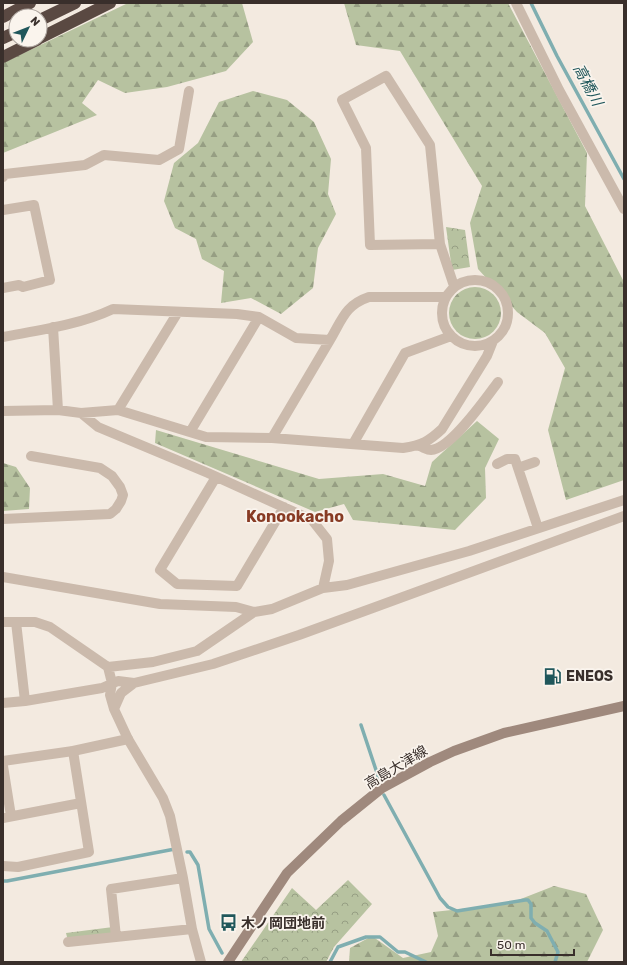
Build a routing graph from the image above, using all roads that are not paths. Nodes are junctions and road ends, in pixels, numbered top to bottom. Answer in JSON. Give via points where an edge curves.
{"nodes":[{"id":1,"x":30,"y":3,"type":"edge"},
{"id":2,"x":75,"y":3,"type":"edge"},
{"id":3,"x":110,"y":3,"type":"edge"},
{"id":4,"x":516,"y":3,"type":"edge"},
{"id":5,"x":48,"y":16,"type":"edge"},
{"id":6,"x":3,"y":17,"type":"edge"},
{"id":7,"x":48,"y":34,"type":"edge"},
{"id":8,"x":21,"y":48,"type":"edge"},
{"id":9,"x":3,"y":57,"type":"edge"},
{"id":10,"x":189,"y":91,"type":"dead end"},
{"id":11,"x":3,"y":177,"type":"edge"},
{"id":12,"x":624,"y":209,"type":"edge"},
{"id":13,"x":3,"y":210,"type":"edge"},
{"id":14,"x":440,"y":244,"type":"junction"},
{"id":15,"x":454,"y":286,"type":"junction"},
{"id":16,"x":3,"y":288,"type":"edge"},
{"id":17,"x":445,"y":297,"type":"junction"},
{"id":18,"x":178,"y":312,"type":"junction"},
{"id":19,"x":259,"y":317,"type":"junction"},
{"id":20,"x":53,"y":328,"type":"junction"},
{"id":21,"x":451,"y":336,"type":"junction"},
{"id":22,"x":3,"y":337,"type":"edge"},
{"id":23,"x":330,"y":340,"type":"junction"},
{"id":24,"x":493,"y":342,"type":"junction"},
{"id":25,"x":498,"y":382,"type":"dead end"},
{"id":26,"x":58,"y":410,"type":"junction"},
{"id":27,"x":118,"y":410,"type":"junction"},
{"id":28,"x":3,"y":411,"type":"edge"},
{"id":29,"x":81,"y":413,"type":"junction"},
{"id":30,"x":190,"y":432,"type":"junction"},
{"id":31,"x":272,"y":438,"type":"junction"},
{"id":32,"x":353,"y":444,"type":"junction"},
{"id":33,"x":419,"y":446,"type":"junction"},
{"id":34,"x":31,"y":456,"type":"dead end"},
{"id":35,"x":535,"y":462,"type":"dead end"},
{"id":36,"x":497,"y":464,"type":"dead end"},
{"id":37,"x":518,"y":468,"type":"junction"},
{"id":38,"x":216,"y":477,"type":"junction"},
{"id":39,"x":624,"y":500,"type":"edge"},
{"id":40,"x":284,"y":507,"type":"junction"},
{"id":41,"x":624,"y":516,"type":"edge"},
{"id":42,"x":3,"y":519,"type":"edge"},
{"id":43,"x":538,"y":528,"type":"junction"},
{"id":44,"x":3,"y":577,"type":"edge"},
{"id":45,"x":323,"y":588,"type":"junction"},
{"id":46,"x":254,"y":612,"type":"junction"},
{"id":47,"x":3,"y":622,"type":"edge"},
{"id":48,"x":16,"y":622,"type":"junction"},
{"id":49,"x":108,"y":667,"type":"junction"},
{"id":50,"x":112,"y":683,"type":"junction"},
{"id":51,"x":134,"y":683,"type":"junction"},
{"id":52,"x":25,"y":701,"type":"junction"},
{"id":53,"x":3,"y":703,"type":"edge"},
{"id":54,"x":624,"y":706,"type":"edge"},
{"id":55,"x":114,"y":708,"type":"junction"},
{"id":56,"x":128,"y":739,"type":"junction"},
{"id":57,"x":73,"y":751,"type":"junction"},
{"id":58,"x":3,"y":761,"type":"edge"},
{"id":59,"x":3,"y":766,"type":"edge"},
{"id":60,"x":81,"y":803,"type":"junction"},
{"id":61,"x":7,"y":817,"type":"edge"},
{"id":62,"x":3,"y":866,"type":"edge"},
{"id":63,"x":183,"y":878,"type":"junction"},
{"id":64,"x":192,"y":929,"type":"junction"},
{"id":65,"x":116,"y":937,"type":"junction"},
{"id":66,"x":68,"y":942,"type":"dead end"},
{"id":67,"x":201,"y":962,"type":"edge"},
{"id":68,"x":228,"y":962,"type":"edge"}],
"edges":[{"from":1,"to":6,"type":"highway"},
{"from":2,"to":5,"type":"highway"},
{"from":3,"to":7,"type":"highway"},
{"from":4,"to":12,"type":"street","via":[[559,90]]},
{"from":8,"to":9,"type":"highway"},
{"from":10,"to":11,"type":"street","via":[[178,149],[159,160],[104,155],[85,165],[5,174]]},
{"from":13,"to":16,"type":"street","via":[[34,205],[50,280],[23,287],[20,285]]},
{"from":14,"to":14,"type":"street","via":[[430,145],[386,76],[342,100],[366,148],[370,245]]},
{"from":14,"to":15,"type":"street"},
{"from":15,"to":17,"type":"street"},
{"from":15,"to":24,"type":"street","via":[[466,280],[480,279],[493,284],[503,293],[508,306],[508,320],[503,332]]},
{"from":17,"to":21,"type":"street","via":[[442,318]]},
{"from":17,"to":23,"type":"street","via":[[369,297],[358,301],[347,311]]},
{"from":18,"to":19,"type":"street"},
{"from":18,"to":20,"type":"street","via":[[113,309],[97,317]]},
{"from":18,"to":27,"type":"street"},
{"from":19,"to":23,"type":"street","via":[[296,338]]},
{"from":19,"to":30,"type":"street"},
{"from":20,"to":22,"type":"street"},
{"from":20,"to":26,"type":"street"},
{"from":21,"to":24,"type":"street","via":[[463,345],[479,346]]},
{"from":21,"to":32,"type":"street","via":[[405,353]]},
{"from":23,"to":31,"type":"street"},
{"from":24,"to":33,"type":"street","via":[[442,429]]},
{"from":25,"to":33,"type":"street","via":[[459,432],[440,447],[430,450]]},
{"from":26,"to":28,"type":"street"},
{"from":26,"to":29,"type":"street"},
{"from":27,"to":29,"type":"street"},
{"from":27,"to":30,"type":"street"},
{"from":29,"to":38,"type":"street","via":[[98,427]]},
{"from":30,"to":31,"type":"street","via":[[206,437]]},
{"from":31,"to":32,"type":"street"},
{"from":32,"to":33,"type":"street","via":[[403,448]]},
{"from":34,"to":42,"type":"street","via":[[100,468],[112,476],[120,487],[123,495],[121,501],[110,514]]},
{"from":35,"to":37,"type":"street"},
{"from":36,"to":37,"type":"street","via":[[515,458]]},
{"from":37,"to":43,"type":"street"},
{"from":38,"to":40,"type":"street"},
{"from":38,"to":40,"type":"street","via":[[160,570],[177,584],[237,586]]},
{"from":39,"to":43,"type":"street"},
{"from":40,"to":45,"type":"street","via":[[312,520],[327,539],[329,561]]},
{"from":41,"to":51,"type":"street","via":[[299,636],[213,664]]},
{"from":43,"to":45,"type":"street","via":[[347,585]]},
{"from":44,"to":46,"type":"street","via":[[160,604],[236,608]]},
{"from":45,"to":46,"type":"street","via":[[272,609]]},
{"from":46,"to":49,"type":"street","via":[[197,651],[153,662]]},
{"from":47,"to":48,"type":"street"},
{"from":48,"to":49,"type":"street","via":[[35,622],[50,627]]},
{"from":48,"to":52,"type":"street"},
{"from":49,"to":50,"type":"street"},
{"from":50,"to":51,"type":"street"},
{"from":50,"to":52,"type":"street","via":[[102,688]]},
{"from":50,"to":55,"type":"street","via":[[110,695]]},
{"from":51,"to":55,"type":"street","via":[[121,693]]},
{"from":52,"to":53,"type":"street"},
{"from":54,"to":68,"type":"main road","name":"高島大津線","via":[[504,733],[454,750],[382,788],[341,821],[287,873]]},
{"from":55,"to":56,"type":"street"},
{"from":56,"to":57,"type":"street"},
{"from":56,"to":63,"type":"street","via":[[163,798],[170,816]]},
{"from":57,"to":58,"type":"street"},
{"from":57,"to":60,"type":"street"},
{"from":59,"to":61,"type":"street"},
{"from":60,"to":61,"type":"street"},
{"from":60,"to":62,"type":"street","via":[[89,852],[18,867]]},
{"from":63,"to":64,"type":"street"},
{"from":63,"to":65,"type":"street","via":[[111,889]]},
{"from":64,"to":65,"type":"street"},
{"from":64,"to":67,"type":"street"},
{"from":65,"to":66,"type":"street"}]}
